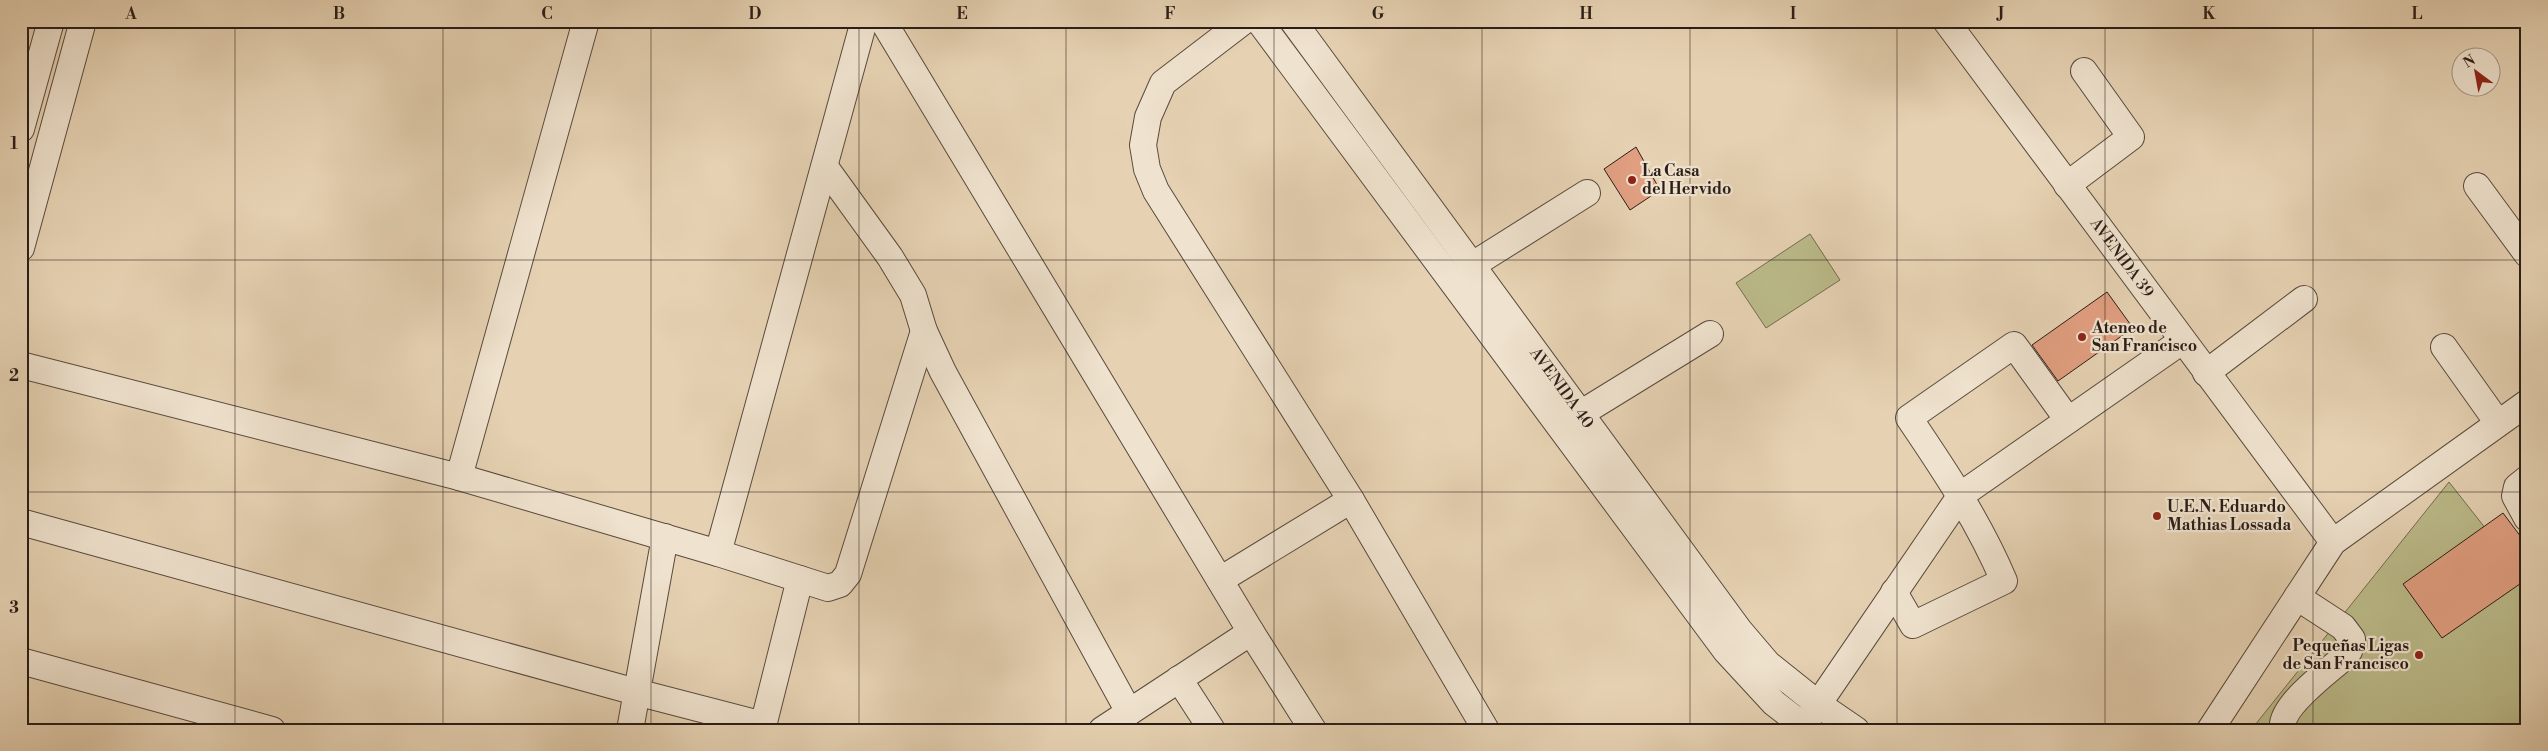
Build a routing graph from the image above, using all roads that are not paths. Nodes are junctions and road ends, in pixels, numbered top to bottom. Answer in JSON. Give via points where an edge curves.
{"nodes":[{"id":1,"x":51,"y":21,"type":"edge"},
{"id":2,"x":83,"y":21,"type":"edge"},
{"id":3,"x":586,"y":21,"type":"edge"},
{"id":4,"x":864,"y":21,"type":"edge"},
{"id":5,"x":883,"y":21,"type":"edge"},
{"id":6,"x":1244,"y":21,"type":"edge"},
{"id":7,"x":1259,"y":21,"type":"edge"},
{"id":8,"x":1293,"y":21,"type":"edge"},
{"id":9,"x":1946,"y":21,"type":"edge"},
{"id":10,"x":2084,"y":70,"type":"dead end"},
{"id":11,"x":21,"y":129,"type":"edge"},
{"id":12,"x":824,"y":167,"type":"junction"},
{"id":13,"x":2067,"y":185,"type":"junction"},
{"id":14,"x":2477,"y":186,"type":"dead end"},
{"id":15,"x":1587,"y":193,"type":"dead end"},
{"id":16,"x":21,"y":248,"type":"edge"},
{"id":17,"x":2527,"y":254,"type":"edge"},
{"id":18,"x":1471,"y":266,"type":"junction"},
{"id":19,"x":2304,"y":299,"type":"dead end"},
{"id":20,"x":924,"y":331,"type":"junction"},
{"id":21,"x":1710,"y":334,"type":"dead end"},
{"id":22,"x":2182,"y":341,"type":"junction"},
{"id":23,"x":2444,"y":347,"type":"dead end"},
{"id":24,"x":21,"y":365,"type":"edge"},
{"id":25,"x":2206,"y":373,"type":"junction"},
{"id":26,"x":2527,"y":403,"type":"edge"},
{"id":27,"x":1580,"y":414,"type":"junction"},
{"id":28,"x":2068,"y":420,"type":"junction"},
{"id":29,"x":2498,"y":423,"type":"junction"},
{"id":30,"x":459,"y":477,"type":"junction"},
{"id":31,"x":2527,"y":479,"type":"edge"},
{"id":32,"x":1961,"y":495,"type":"junction"},
{"id":33,"x":1351,"y":500,"type":"junction"},
{"id":34,"x":2527,"y":518,"type":"edge"},
{"id":35,"x":21,"y":522,"type":"edge"},
{"id":36,"x":665,"y":537,"type":"junction"},
{"id":37,"x":2333,"y":542,"type":"junction"},
{"id":38,"x":718,"y":553,"type":"junction"},
{"id":39,"x":800,"y":579,"type":"junction"},
{"id":40,"x":1220,"y":580,"type":"junction"},
{"id":41,"x":1894,"y":592,"type":"junction"},
{"id":42,"x":2297,"y":597,"type":"junction"},
{"id":43,"x":1251,"y":632,"type":"junction"},
{"id":44,"x":21,"y":661,"type":"edge"},
{"id":45,"x":1179,"y":679,"type":"junction"},
{"id":46,"x":636,"y":692,"type":"junction"},
{"id":47,"x":1818,"y":704,"type":"junction"},
{"id":48,"x":1129,"y":712,"type":"junction"},
{"id":49,"x":762,"y":727,"type":"edge"},
{"id":50,"x":1804,"y":729,"type":"edge"},
{"id":51,"x":272,"y":730,"type":"edge"},
{"id":52,"x":630,"y":730,"type":"edge"},
{"id":53,"x":1102,"y":730,"type":"edge"},
{"id":54,"x":1212,"y":730,"type":"edge"},
{"id":55,"x":1313,"y":730,"type":"edge"},
{"id":56,"x":1486,"y":730,"type":"edge"},
{"id":57,"x":1856,"y":730,"type":"edge"},
{"id":58,"x":2210,"y":730,"type":"edge"},
{"id":59,"x":2283,"y":730,"type":"edge"}],
"edges":[{"from":1,"to":11,"type":"street"},
{"from":2,"to":16,"type":"street"},
{"from":3,"to":30,"type":"street"},
{"from":4,"to":12,"type":"street"},
{"from":5,"to":40,"type":"street"},
{"from":6,"to":33,"type":"street","via":[[1163,83],[1148,117],[1143,145],[1147,170],[1156,191]]},
{"from":7,"to":50,"type":"street","name":"AVENIDA 40","via":[[1726,651],[1774,703]]},
{"from":8,"to":18,"type":"street","name":"AVENIDA 40"},
{"from":9,"to":13,"type":"street","name":"AVENIDA 39"},
{"from":10,"to":13,"type":"street","via":[[2131,137]]},
{"from":12,"to":20,"type":"street","via":[[890,257],[913,295]]},
{"from":12,"to":38,"type":"street"},
{"from":13,"to":22,"type":"street","name":"AVENIDA 39"},
{"from":14,"to":17,"type":"street"},
{"from":15,"to":18,"type":"street"},
{"from":18,"to":27,"type":"street","name":"AVENIDA 40"},
{"from":19,"to":25,"type":"street"},
{"from":20,"to":39,"type":"street","via":[[848,574],[840,584],[828,588]]},
{"from":20,"to":48,"type":"street","via":[[943,372]]},
{"from":21,"to":27,"type":"street"},
{"from":22,"to":25,"type":"street","name":"AVENIDA 39"},
{"from":22,"to":28,"type":"street"},
{"from":23,"to":29,"type":"street"},
{"from":24,"to":30,"type":"street"},
{"from":25,"to":37,"type":"street","name":"AVENIDA 39"},
{"from":26,"to":29,"type":"street"},
{"from":27,"to":47,"type":"street","name":"AVENIDA 40","via":[[1739,630],[1768,664]]},
{"from":28,"to":32,"type":"street"},
{"from":28,"to":32,"type":"street","via":[[2014,345],[1909,418]]},
{"from":29,"to":37,"type":"street"},
{"from":30,"to":36,"type":"street"},
{"from":31,"to":34,"type":"street","via":[[2517,487],[2515,496]]},
{"from":32,"to":41,"type":"street"},
{"from":32,"to":41,"type":"street","via":[[2004,581],[1913,625]]},
{"from":33,"to":40,"type":"street"},
{"from":33,"to":56,"type":"street"},
{"from":35,"to":46,"type":"street"},
{"from":36,"to":38,"type":"street"},
{"from":36,"to":46,"type":"street"},
{"from":37,"to":42,"type":"street"},
{"from":38,"to":39,"type":"street"},
{"from":39,"to":49,"type":"street"},
{"from":40,"to":43,"type":"street"},
{"from":41,"to":47,"type":"street"},
{"from":42,"to":58,"type":"street"},
{"from":42,"to":59,"type":"street","via":[[2344,627],[2352,639],[2349,651],[2342,659],[2290,707],[2282,719]]},
{"from":43,"to":45,"type":"street"},
{"from":43,"to":55,"type":"street"},
{"from":44,"to":51,"type":"street"},
{"from":45,"to":48,"type":"street"},
{"from":45,"to":54,"type":"street"},
{"from":46,"to":49,"type":"street"},
{"from":46,"to":52,"type":"street"},
{"from":47,"to":50,"type":"street"},
{"from":47,"to":57,"type":"street","name":"AVENIDA 40"},
{"from":48,"to":53,"type":"street"}]}
